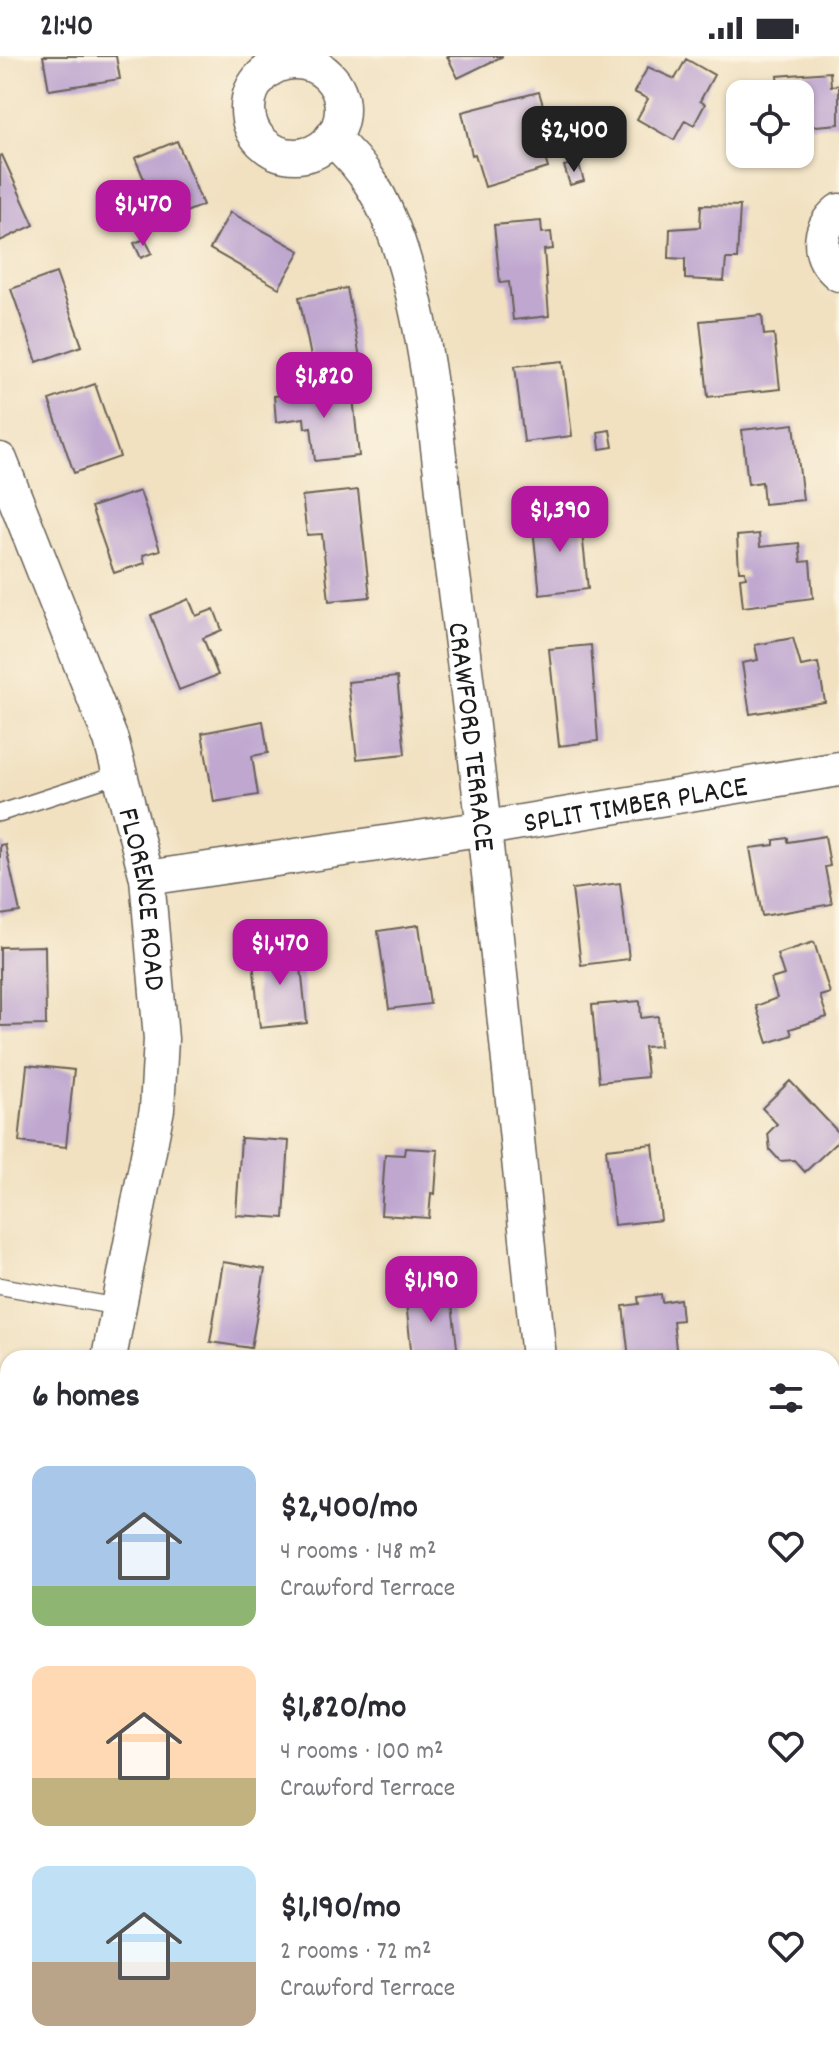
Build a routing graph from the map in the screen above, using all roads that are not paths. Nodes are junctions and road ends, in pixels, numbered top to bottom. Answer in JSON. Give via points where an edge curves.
{"nodes":[{"id":1,"x":331,"y":138,"type":"dead end"},
{"id":2,"x":839,"y":211,"type":"edge"},
{"id":3,"x":839,"y":274,"type":"edge"},
{"id":4,"x":0,"y":460,"type":"edge"},
{"id":5,"x":839,"y":769,"type":"edge"},
{"id":6,"x":120,"y":774,"type":"junction"},
{"id":7,"x":0,"y":813,"type":"edge"},
{"id":8,"x":486,"y":828,"type":"junction"},
{"id":9,"x":147,"y":878,"type":"junction"},
{"id":10,"x":0,"y":1286,"type":"edge"},
{"id":11,"x":119,"y":1307,"type":"junction"},
{"id":12,"x":111,"y":1350,"type":"edge"},
{"id":13,"x":538,"y":1350,"type":"edge"}],
"edges":[{"from":1,"to":8,"type":"street","name":"CRAWFORD TERRACE","via":[[379,191],[399,245],[421,339]]},
{"from":2,"to":3,"type":"street","via":[[821,239],[826,260]]},
{"from":4,"to":6,"type":"street","name":"FLORENCE ROAD"},
{"from":5,"to":8,"type":"street","name":"SPLIT TIMBER PLACE"},
{"from":6,"to":7,"type":"lane"},
{"from":6,"to":9,"type":"street","name":"FLORENCE ROAD"},
{"from":8,"to":9,"type":"street","name":"SPLIT TIMBER PLACE"},
{"from":8,"to":13,"type":"street","name":"CRAWFORD TERRACE"},
{"from":9,"to":11,"type":"street","name":"FLORENCE ROAD","via":[[161,1039],[157,1109]]},
{"from":10,"to":11,"type":"lane"},
{"from":11,"to":12,"type":"street","name":"FLORENCE ROAD"}]}
